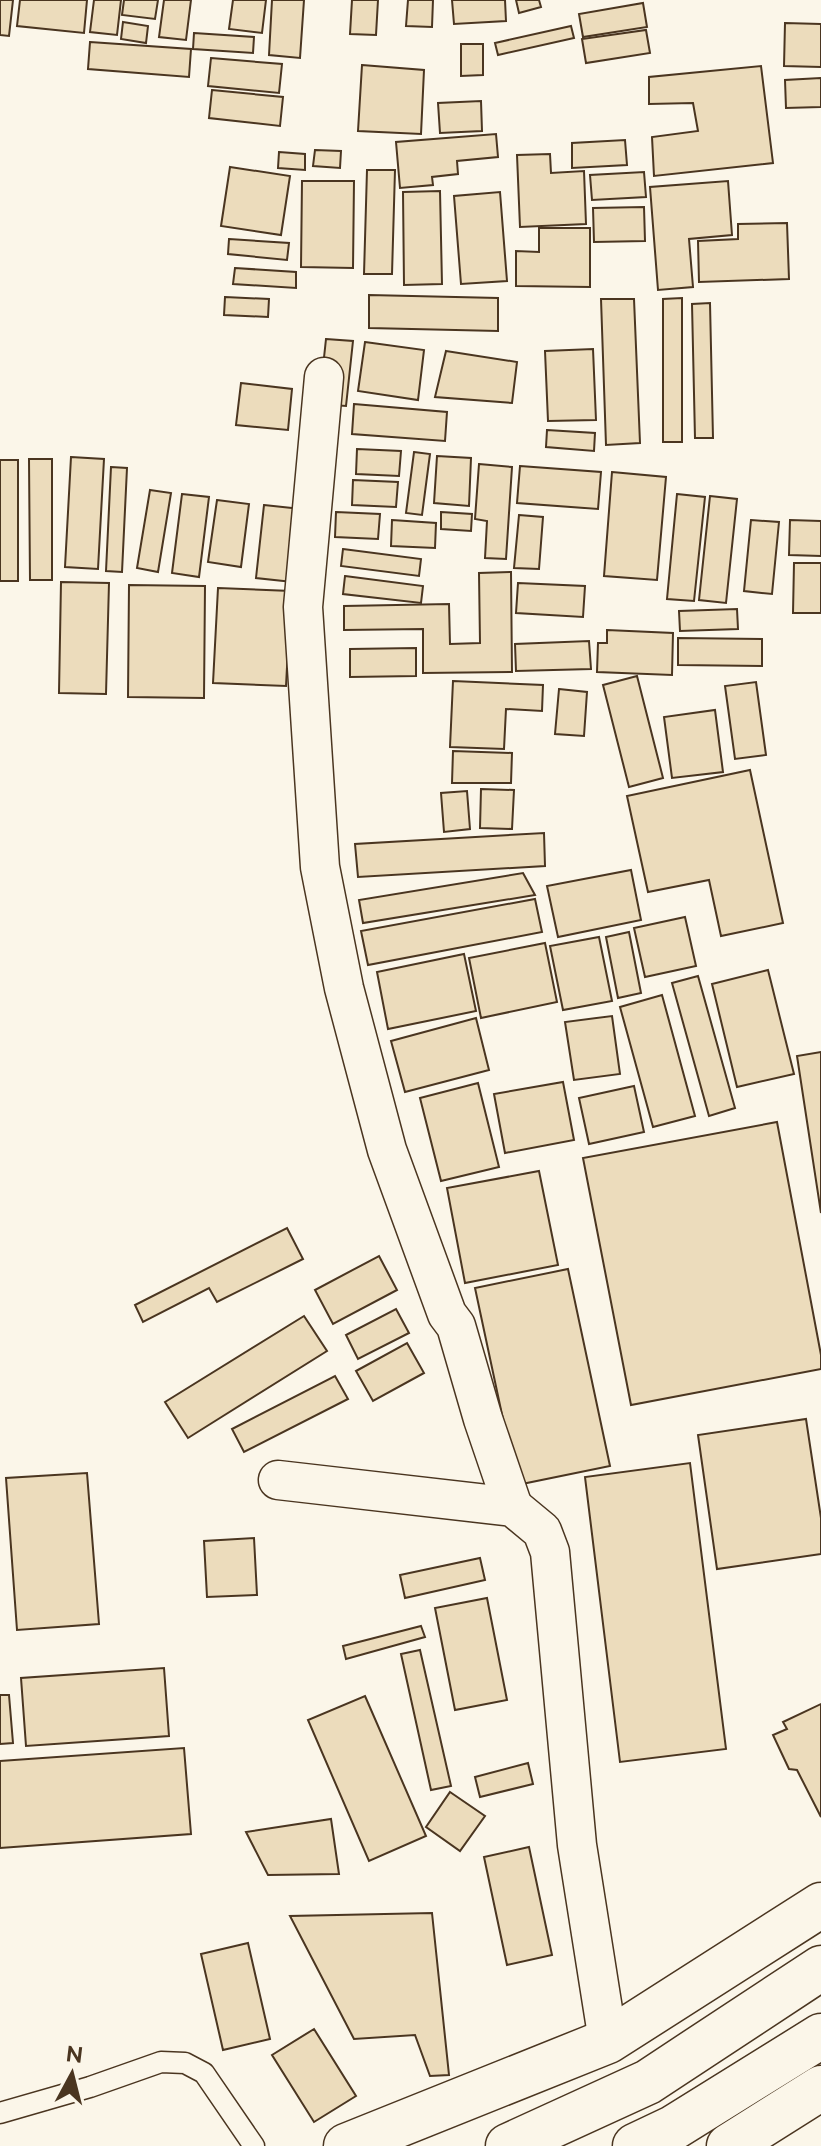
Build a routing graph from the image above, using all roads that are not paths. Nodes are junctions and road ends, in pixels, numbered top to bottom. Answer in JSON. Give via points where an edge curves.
{"nodes":[{"id":1,"x":324,"y":377,"type":"dead end"},
{"id":2,"x":278,"y":1480,"type":"dead end"},
{"id":3,"x":513,"y":1507,"type":"junction"},
{"id":4,"x":821,"y":1905,"type":"edge"},
{"id":5,"x":821,"y":1968,"type":"edge"},
{"id":6,"x":821,"y":2036,"type":"edge"},
{"id":7,"x":608,"y":2041,"type":"junction"},
{"id":8,"x":821,"y":2088,"type":"edge"},
{"id":9,"x":0,"y":2113,"type":"edge"},
{"id":10,"x":254,"y":2146,"type":"edge"},
{"id":11,"x":346,"y":2146,"type":"edge"},
{"id":12,"x":508,"y":2146,"type":"edge"},
{"id":13,"x":635,"y":2146,"type":"edge"},
{"id":14,"x":729,"y":2146,"type":"edge"}],
"edges":[{"from":1,"to":3,"type":"street","via":[[303,607],[320,867],[344,988],[387,1150],[456,1326]]},
{"from":2,"to":3,"type":"street"},
{"from":3,"to":7,"type":"street","via":[[542,1531],[550,1552],[577,1845]]},
{"from":4,"to":7,"type":"highway"},
{"from":5,"to":12,"type":"highway","via":[[648,2082]]},
{"from":6,"to":13,"type":"highway"},
{"from":7,"to":11,"type":"highway"},
{"from":8,"to":14,"type":"highway"},
{"from":9,"to":10,"type":"lane","via":[[161,2062],[185,2063],[204,2073]]}]}
